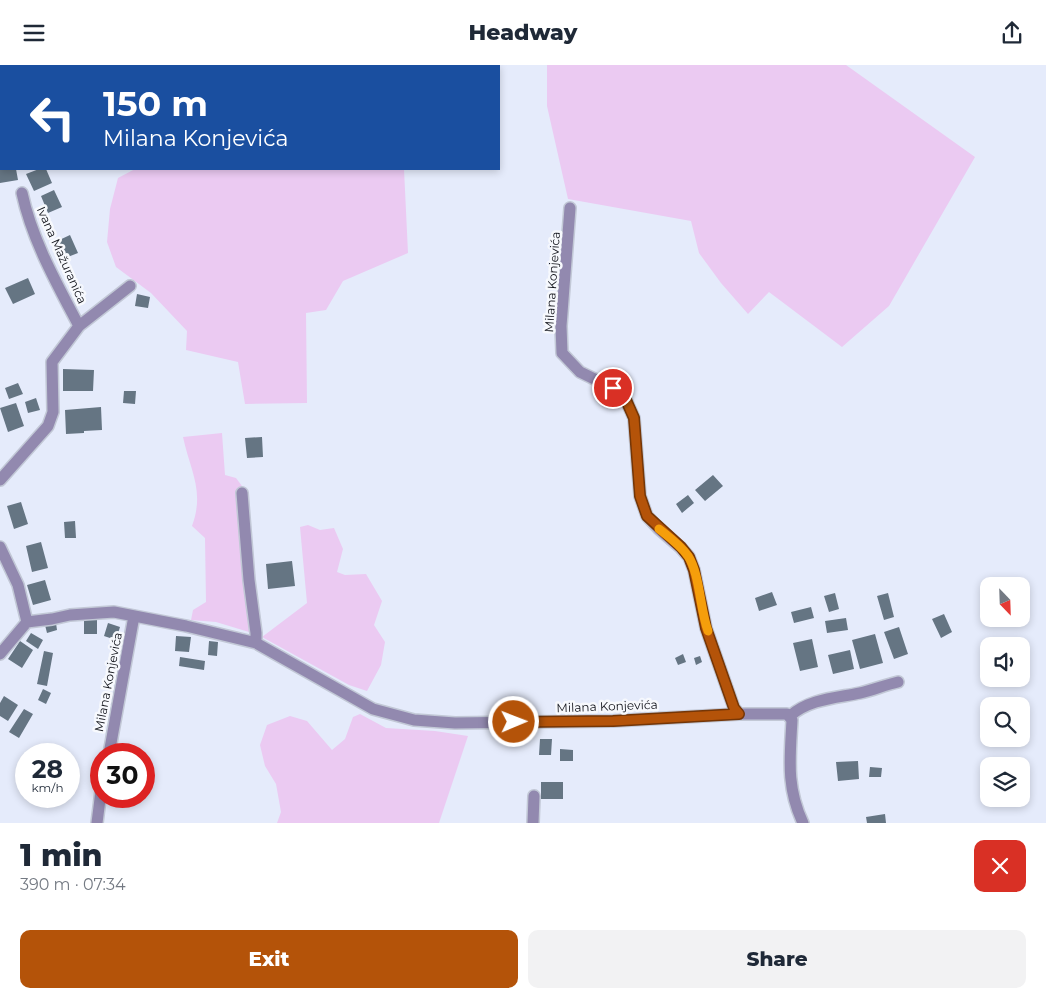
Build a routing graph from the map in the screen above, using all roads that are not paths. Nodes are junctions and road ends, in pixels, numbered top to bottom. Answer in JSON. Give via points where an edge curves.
{"nodes":[{"id":1,"x":22,"y":193,"type":"dead end"},
{"id":2,"x":570,"y":208,"type":"dead end"},
{"id":3,"x":130,"y":286,"type":"dead end"},
{"id":4,"x":79,"y":326,"type":"junction"},
{"id":5,"x":0,"y":480,"type":"edge"},
{"id":6,"x":242,"y":493,"type":"dead end"},
{"id":7,"x":0,"y":547,"type":"edge"},
{"id":8,"x":134,"y":616,"type":"junction"},
{"id":9,"x":27,"y":621,"type":"junction"},
{"id":10,"x":256,"y":643,"type":"junction"},
{"id":11,"x":0,"y":654,"type":"edge"},
{"id":12,"x":898,"y":681,"type":"dead end"},
{"id":13,"x":739,"y":714,"type":"junction"},
{"id":14,"x":790,"y":717,"type":"junction"},
{"id":15,"x":111,"y":743,"type":"edge"},
{"id":16,"x":534,"y":796,"type":"dead end"},
{"id":17,"x":99,"y":808,"type":"edge"},
{"id":18,"x":97,"y":823,"type":"edge"},
{"id":19,"x":534,"y":823,"type":"edge"},
{"id":20,"x":803,"y":823,"type":"edge"}],
"edges":[{"from":1,"to":4,"type":"street","name":"Ivana Mažuranića","via":[[52,274]]},
{"from":2,"to":13,"type":"street","name":"Milana Konjevića","via":[[561,325],[562,353],[580,372],[613,388],[626,400],[634,418],[640,496],[647,516],[689,557],[706,628],[734,708]]},
{"from":3,"to":4,"type":"street","name":"Ivana Mažuranića"},
{"from":4,"to":5,"type":"street","name":"Ivana Mažuranića","via":[[52,362],[53,412],[48,426]]},
{"from":6,"to":10,"type":"street"},
{"from":7,"to":9,"type":"street","via":[[18,585]]},
{"from":8,"to":9,"type":"street","name":"Milana Konjevića","via":[[114,612]]},
{"from":8,"to":10,"type":"street","name":"Milana Konjevića"},
{"from":8,"to":15,"type":"street","name":"Milana Konjevića"},
{"from":9,"to":11,"type":"street"},
{"from":10,"to":13,"type":"street","name":"Milana Konjevića","via":[[373,709],[414,720],[455,723],[613,721]]},
{"from":12,"to":14,"type":"street","via":[[861,693],[827,698]]},
{"from":13,"to":14,"type":"street","name":"Milana Konjevića","via":[[787,714]]},
{"from":14,"to":20,"type":"street","via":[[789,776]]},
{"from":16,"to":19,"type":"street"},
{"from":17,"to":18,"type":"street"}]}
